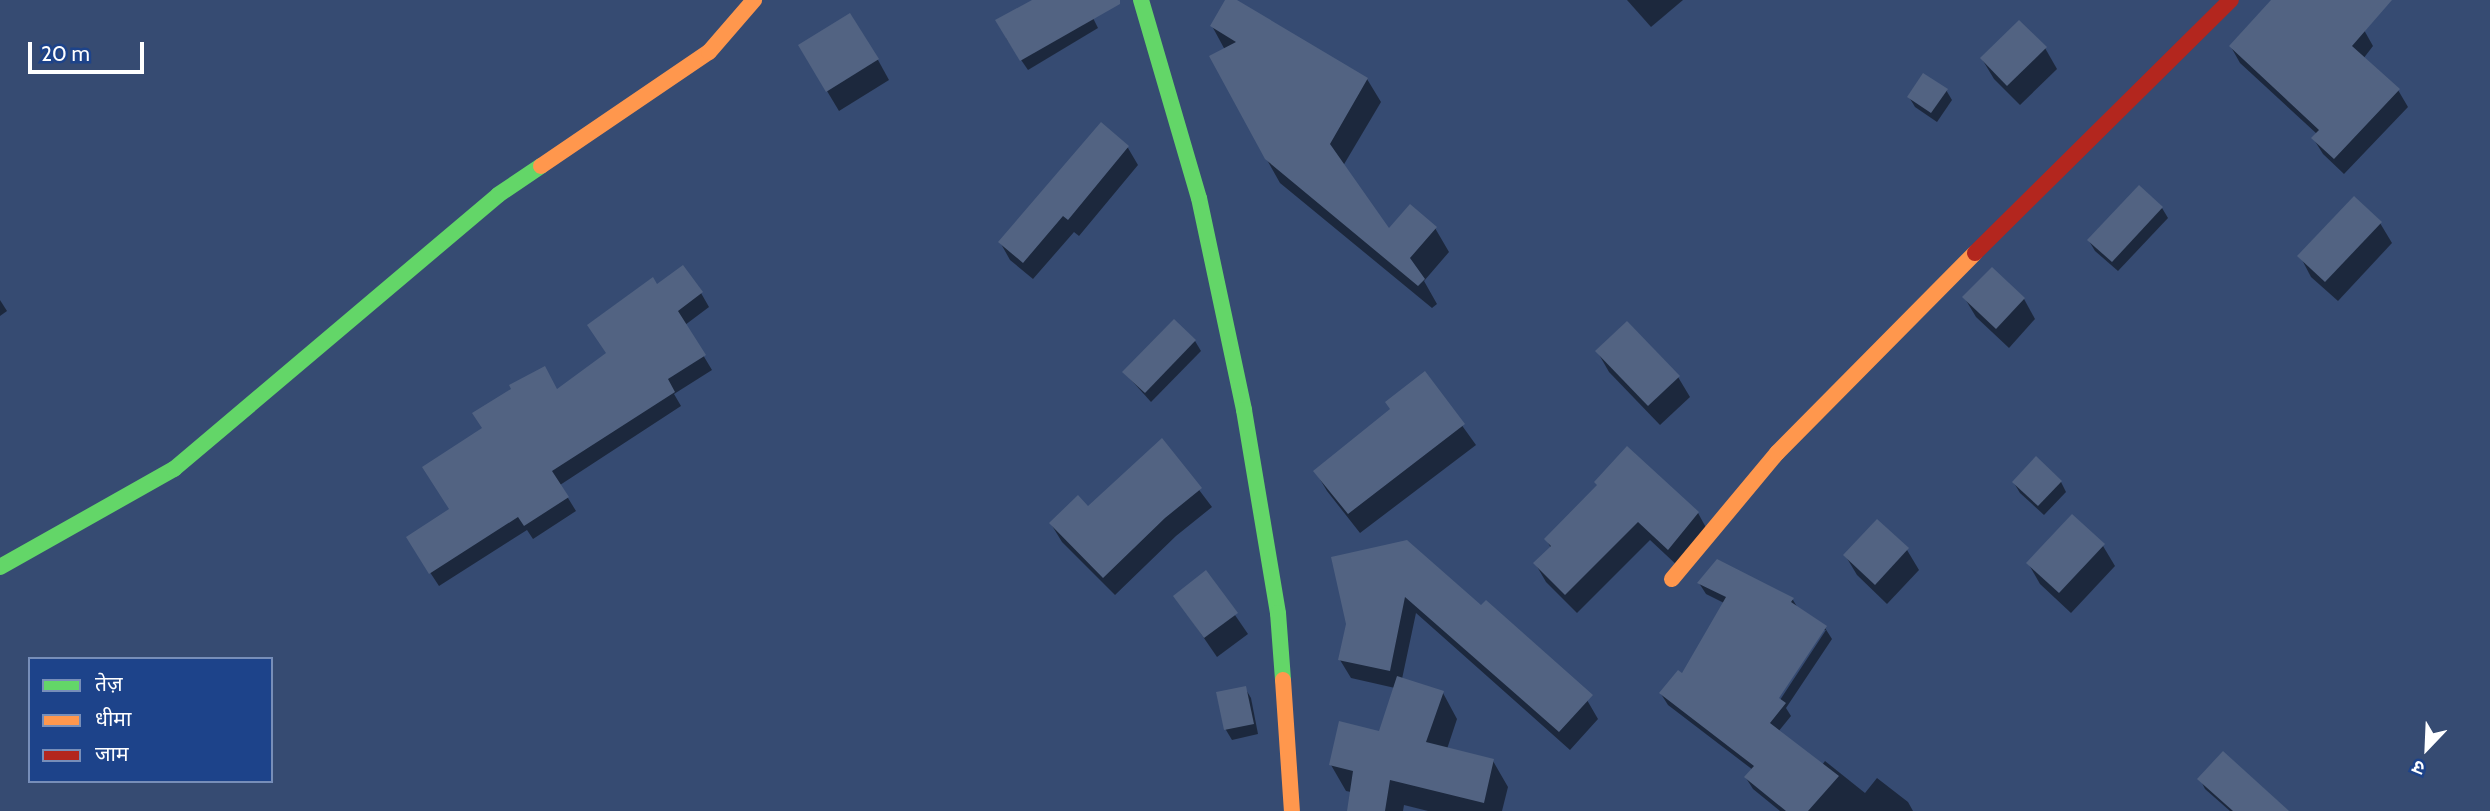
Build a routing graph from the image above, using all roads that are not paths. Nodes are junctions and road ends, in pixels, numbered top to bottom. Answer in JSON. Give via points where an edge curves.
{"nodes":[{"id":1,"x":754,"y":0,"type":"edge"},
{"id":2,"x":1141,"y":0,"type":"edge"},
{"id":3,"x":2231,"y":0,"type":"edge"},
{"id":4,"x":0,"y":567,"type":"edge"},
{"id":5,"x":1672,"y":579,"type":"dead end"},
{"id":6,"x":1292,"y":811,"type":"edge"}],
"edges":[{"from":1,"to":4,"type":"street","via":[[709,52],[498,195],[174,469]]},
{"from":2,"to":6,"type":"street","via":[[1199,198],[1244,410],[1278,613]]},
{"from":3,"to":5,"type":"street","via":[[1777,453]]}]}
